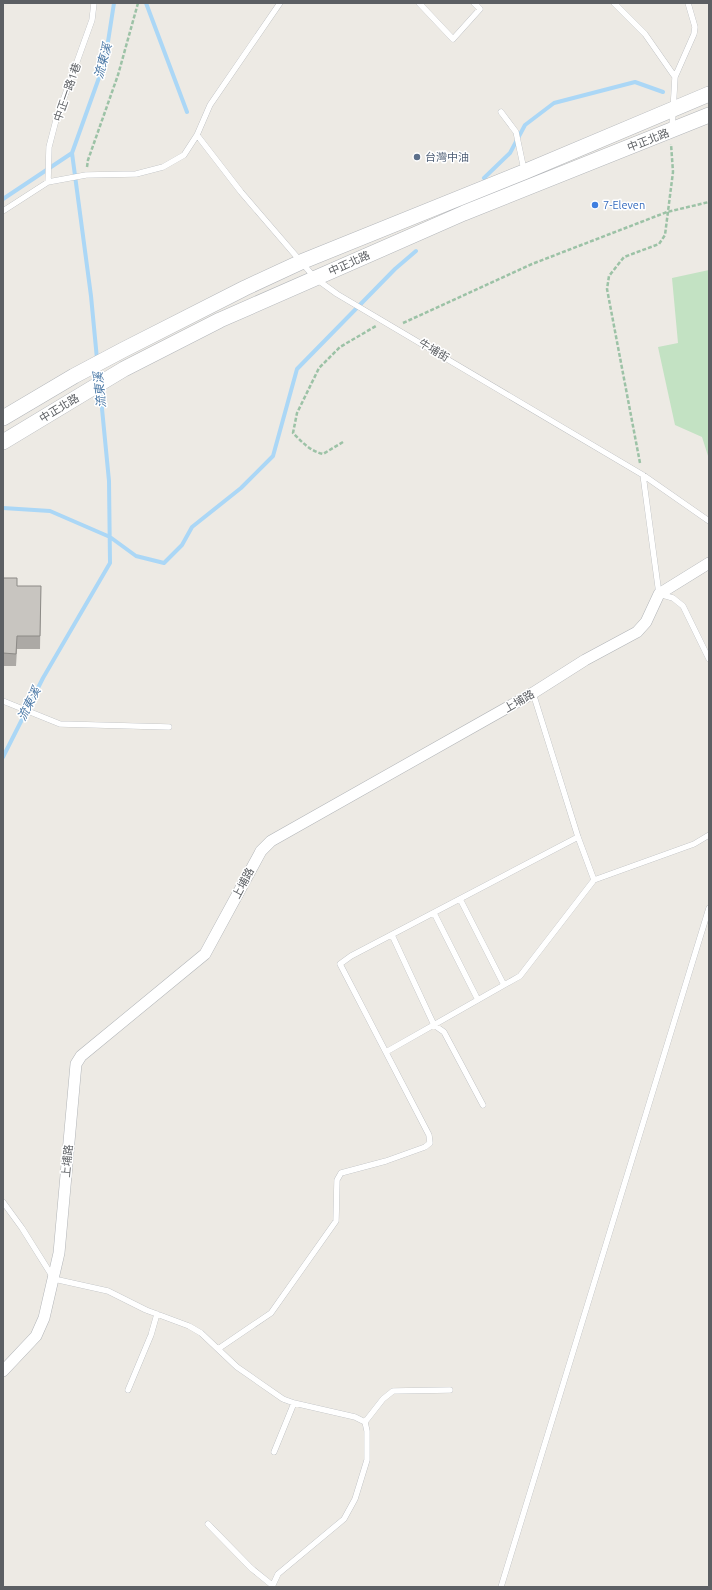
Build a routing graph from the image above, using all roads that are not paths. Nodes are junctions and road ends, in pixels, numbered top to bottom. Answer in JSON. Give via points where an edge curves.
{"nodes":[{"id":1,"x":94,"y":3,"type":"edge"},
{"id":2,"x":280,"y":3,"type":"edge"},
{"id":3,"x":420,"y":3,"type":"edge"},
{"id":4,"x":474,"y":3,"type":"edge"},
{"id":5,"x":614,"y":3,"type":"edge"},
{"id":6,"x":688,"y":3,"type":"edge"},
{"id":7,"x":675,"y":77,"type":"junction"},
{"id":8,"x":709,"y":94,"type":"edge"},
{"id":9,"x":674,"y":109,"type":"junction"},
{"id":10,"x":502,"y":112,"type":"dead end"},
{"id":11,"x":709,"y":115,"type":"edge"},
{"id":12,"x":672,"y":131,"type":"junction"},
{"id":13,"x":197,"y":135,"type":"junction"},
{"id":14,"x":524,"y":172,"type":"junction"},
{"id":15,"x":48,"y":182,"type":"junction"},
{"id":16,"x":3,"y":212,"type":"edge"},
{"id":17,"x":301,"y":262,"type":"junction"},
{"id":18,"x":315,"y":278,"type":"junction"},
{"id":19,"x":3,"y":418,"type":"edge"},
{"id":20,"x":3,"y":442,"type":"edge"},
{"id":21,"x":643,"y":474,"type":"junction"},
{"id":22,"x":709,"y":521,"type":"edge"},
{"id":23,"x":709,"y":563,"type":"edge"},
{"id":24,"x":660,"y":594,"type":"junction"},
{"id":25,"x":709,"y":659,"type":"edge"},
{"id":26,"x":533,"y":693,"type":"junction"},
{"id":27,"x":3,"y":701,"type":"edge"},
{"id":28,"x":169,"y":727,"type":"dead end"},
{"id":29,"x":709,"y":835,"type":"edge"},
{"id":30,"x":578,"y":837,"type":"junction"},
{"id":31,"x":594,"y":880,"type":"junction"},
{"id":32,"x":460,"y":899,"type":"junction"},
{"id":33,"x":709,"y":908,"type":"edge"},
{"id":34,"x":434,"y":913,"type":"junction"},
{"id":35,"x":392,"y":935,"type":"junction"},
{"id":36,"x":504,"y":985,"type":"junction"},
{"id":37,"x":478,"y":1000,"type":"junction"},
{"id":38,"x":434,"y":1025,"type":"junction"},
{"id":39,"x":386,"y":1052,"type":"junction"},
{"id":40,"x":484,"y":1105,"type":"dead end"},
{"id":41,"x":3,"y":1202,"type":"edge"},
{"id":42,"x":54,"y":1279,"type":"junction"},
{"id":43,"x":157,"y":1314,"type":"junction"},
{"id":44,"x":218,"y":1349,"type":"junction"},
{"id":45,"x":3,"y":1371,"type":"edge"},
{"id":46,"x":128,"y":1390,"type":"dead end"},
{"id":47,"x":450,"y":1390,"type":"dead end"},
{"id":48,"x":294,"y":1403,"type":"junction"},
{"id":49,"x":364,"y":1422,"type":"junction"},
{"id":50,"x":274,"y":1452,"type":"dead end"},
{"id":51,"x":208,"y":1524,"type":"dead end"},
{"id":52,"x":272,"y":1586,"type":"edge"},
{"id":53,"x":501,"y":1587,"type":"edge"}],
"edges":[{"from":1,"to":15,"type":"lane","name":"中正一路1巷","via":[[92,20],[48,147]]},
{"from":2,"to":13,"type":"lane","via":[[210,105]]},
{"from":3,"to":4,"type":"lane","via":[[453,39],[480,9]]},
{"from":5,"to":7,"type":"lane","via":[[645,34]]},
{"from":6,"to":7,"type":"lane","via":[[695,27],[694,34]]},
{"from":7,"to":9,"type":"lane"},
{"from":8,"to":9,"type":"main road","name":"中正北路"},
{"from":9,"to":12,"type":"lane"},
{"from":9,"to":14,"type":"main road","name":"中正北路"},
{"from":10,"to":14,"type":"lane","via":[[516,132]]},
{"from":11,"to":12,"type":"main road","name":"中正北路"},
{"from":12,"to":18,"type":"main road","name":"中正北路","via":[[464,213]]},
{"from":13,"to":15,"type":"lane","via":[[184,155],[162,167],[136,174],[86,176]]},
{"from":13,"to":17,"type":"lane","name":"牛埔街","via":[[241,192]]},
{"from":14,"to":17,"type":"main road","name":"中正北路"},
{"from":15,"to":16,"type":"lane"},
{"from":17,"to":18,"type":"lane","name":"牛埔街"},
{"from":17,"to":19,"type":"main road","name":"中正北路","via":[[123,350]]},
{"from":18,"to":20,"type":"main road","name":"中正北路","via":[[220,320],[124,369]]},
{"from":18,"to":21,"type":"lane","name":"牛埔街","via":[[337,294]]},
{"from":21,"to":22,"type":"lane","name":"牛埔街"},
{"from":21,"to":24,"type":"lane"},
{"from":23,"to":24,"type":"street"},
{"from":24,"to":25,"type":"lane","via":[[673,598],[683,606]]},
{"from":24,"to":26,"type":"street","name":"上埔路","via":[[646,622],[637,632],[585,660]]},
{"from":26,"to":30,"type":"lane"},
{"from":26,"to":42,"type":"street","name":"上埔路","via":[[271,841],[261,851],[205,954],[81,1056],[76,1064],[59,1253]]},
{"from":27,"to":28,"type":"lane","via":[[60,724]]},
{"from":29,"to":31,"type":"lane","via":[[694,844]]},
{"from":30,"to":31,"type":"lane"},
{"from":30,"to":32,"type":"lane"},
{"from":31,"to":36,"type":"lane","via":[[520,976]]},
{"from":32,"to":34,"type":"lane"},
{"from":32,"to":36,"type":"lane"},
{"from":33,"to":53,"type":"lane"},
{"from":34,"to":35,"type":"lane"},
{"from":34,"to":37,"type":"lane"},
{"from":35,"to":38,"type":"lane"},
{"from":35,"to":39,"type":"lane","via":[[340,964]]},
{"from":36,"to":37,"type":"lane"},
{"from":37,"to":38,"type":"lane"},
{"from":38,"to":39,"type":"lane"},
{"from":38,"to":40,"type":"lane","via":[[444,1032]]},
{"from":39,"to":44,"type":"lane","via":[[429,1135],[430,1143],[386,1161],[341,1173],[338,1180],[336,1221],[271,1312]]},
{"from":41,"to":42,"type":"lane"},
{"from":42,"to":43,"type":"lane","via":[[108,1291]]},
{"from":42,"to":45,"type":"street","name":"上埔路","via":[[44,1318],[36,1336]]},
{"from":43,"to":44,"type":"lane","via":[[201,1333]]},
{"from":43,"to":46,"type":"lane"},
{"from":44,"to":48,"type":"lane","via":[[237,1367],[283,1399]]},
{"from":47,"to":49,"type":"lane","via":[[393,1391]]},
{"from":48,"to":49,"type":"lane","via":[[355,1417]]},
{"from":48,"to":50,"type":"lane"},
{"from":49,"to":52,"type":"lane","via":[[367,1431],[367,1460],[355,1499],[344,1519],[278,1574]]},
{"from":51,"to":52,"type":"lane"}]}
